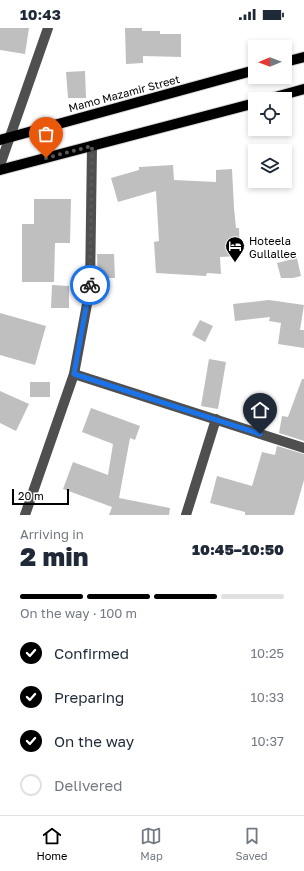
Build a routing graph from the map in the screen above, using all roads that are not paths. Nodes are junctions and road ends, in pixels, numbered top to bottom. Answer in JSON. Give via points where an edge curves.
{"nodes":[{"id":1,"x":48,"y":28,"type":"edge"},
{"id":2,"x":304,"y":57,"type":"edge"},
{"id":3,"x":292,"y":60,"type":"edge"},
{"id":4,"x":248,"y":72,"type":"edge"},
{"id":5,"x":304,"y":90,"type":"edge"},
{"id":6,"x":292,"y":93,"type":"edge"},
{"id":7,"x":248,"y":104,"type":"edge"},
{"id":8,"x":11,"y":137,"type":"junction"},
{"id":9,"x":0,"y":140,"type":"edge"},
{"id":10,"x":92,"y":146,"type":"junction"},
{"id":11,"x":0,"y":165,"type":"edge"},
{"id":12,"x":0,"y":170,"type":"edge"},
{"id":13,"x":74,"y":374,"type":"junction"},
{"id":14,"x":216,"y":419,"type":"junction"},
{"id":15,"x":304,"y":448,"type":"edge"},
{"id":16,"x":25,"y":515,"type":"edge"},
{"id":17,"x":186,"y":515,"type":"edge"}],
"edges":[{"from":1,"to":8,"type":"street"},
{"from":2,"to":3,"type":"main road"},
{"from":4,"to":8,"type":"main road","name":"Mamo Mazamir Street"},
{"from":5,"to":6,"type":"main road"},
{"from":7,"to":10,"type":"main road"},
{"from":8,"to":9,"type":"main road","name":"Mamo Mazamir Street"},
{"from":8,"to":11,"type":"street"},
{"from":10,"to":12,"type":"main road"},
{"from":10,"to":13,"type":"street","via":[[90,288]]},
{"from":13,"to":14,"type":"street"},
{"from":13,"to":16,"type":"street"},
{"from":14,"to":15,"type":"street"},
{"from":14,"to":17,"type":"street"}]}
